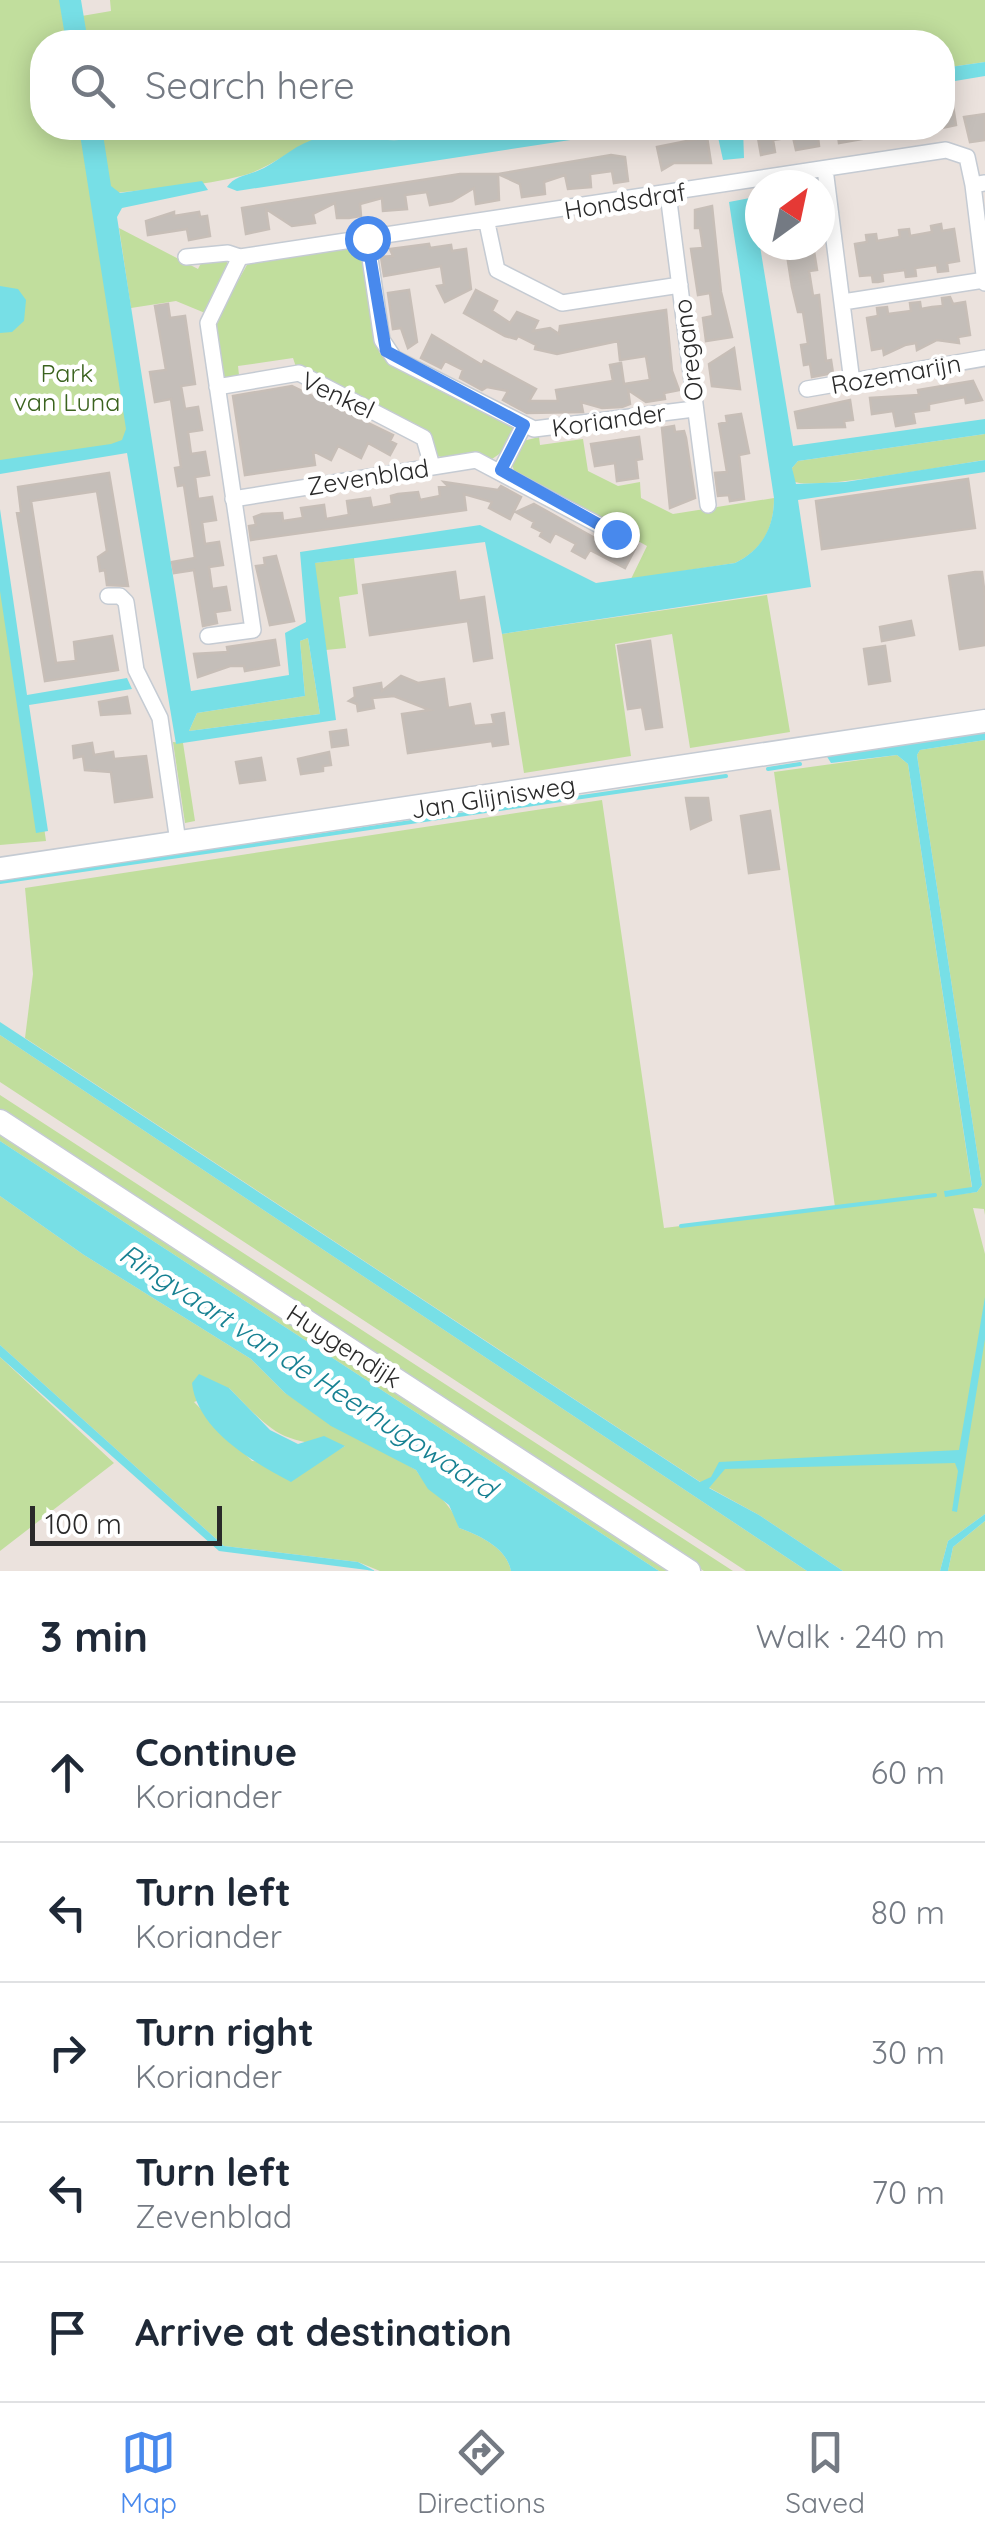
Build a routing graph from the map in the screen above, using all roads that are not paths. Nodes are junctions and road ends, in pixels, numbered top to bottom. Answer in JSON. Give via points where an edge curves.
{"nodes":[{"id":1,"x":825,"y":169,"type":"junction"},
{"id":2,"x":979,"y":184,"type":"edge"},
{"id":3,"x":668,"y":194,"type":"junction"},
{"id":4,"x":487,"y":223,"type":"junction"},
{"id":5,"x":367,"y":238,"type":"junction"},
{"id":6,"x":186,"y":257,"type":"dead end"},
{"id":7,"x":240,"y":257,"type":"junction"},
{"id":8,"x":985,"y":282,"type":"edge"},
{"id":9,"x":680,"y":285,"type":"junction"},
{"id":10,"x":843,"y":302,"type":"junction"},
{"id":11,"x":985,"y":358,"type":"edge"},
{"id":12,"x":852,"y":382,"type":"junction"},
{"id":13,"x":218,"y":387,"type":"junction"},
{"id":14,"x":807,"y":389,"type":"dead end"},
{"id":15,"x":694,"y":409,"type":"junction"},
{"id":16,"x":524,"y":425,"type":"junction"},
{"id":17,"x":432,"y":466,"type":"junction"},
{"id":18,"x":501,"y":470,"type":"junction"},
{"id":19,"x":233,"y":499,"type":"junction"},
{"id":20,"x":708,"y":505,"type":"dead end"},
{"id":21,"x":616,"y":534,"type":"dead end"},
{"id":22,"x":108,"y":596,"type":"dead end"},
{"id":23,"x":208,"y":636,"type":"dead end"},
{"id":24,"x":985,"y":721,"type":"edge"},
{"id":25,"x":178,"y":842,"type":"junction"},
{"id":26,"x":0,"y":869,"type":"edge"},
{"id":27,"x":0,"y":1121,"type":"edge"},
{"id":28,"x":689,"y":1571,"type":"edge"}],
"edges":[{"from":1,"to":2,"type":"street","name":"Hondsdraf","via":[[954,150],[967,157]]},
{"from":1,"to":3,"type":"street","name":"Hondsdraf"},
{"from":1,"to":10,"type":"street"},
{"from":2,"to":8,"type":"street"},
{"from":3,"to":4,"type":"street","name":"Hondsdraf"},
{"from":3,"to":9,"type":"street","name":"Oregano"},
{"from":4,"to":5,"type":"street","name":"Hondsdraf"},
{"from":4,"to":9,"type":"street","via":[[497,270],[562,304]]},
{"from":5,"to":7,"type":"street","name":"Hondsdraf"},
{"from":5,"to":16,"type":"street","name":"Koriander","via":[[386,351]]},
{"from":6,"to":7,"type":"street","name":"Hondsdraf"},
{"from":7,"to":13,"type":"street","via":[[208,324]]},
{"from":8,"to":10,"type":"street"},
{"from":9,"to":15,"type":"street","name":"Oregano"},
{"from":10,"to":12,"type":"street"},
{"from":11,"to":12,"type":"street","name":"Rozemarijn"},
{"from":12,"to":14,"type":"street","name":"Rozemarijn"},
{"from":13,"to":17,"type":"street","name":"Venkel","via":[[299,373],[424,438]]},
{"from":13,"to":19,"type":"street"},
{"from":15,"to":16,"type":"street","name":"Koriander","via":[[540,430]]},
{"from":15,"to":20,"type":"street","name":"Oregano"},
{"from":16,"to":18,"type":"street","name":"Koriander"},
{"from":17,"to":18,"type":"street","name":"Zevenblad","via":[[476,460]]},
{"from":17,"to":19,"type":"street","name":"Zevenblad"},
{"from":18,"to":21,"type":"street","name":"Zevenblad"},
{"from":19,"to":23,"type":"street","via":[[253,630]]},
{"from":22,"to":25,"type":"street","via":[[125,599],[136,670],[160,718]]},
{"from":24,"to":25,"type":"street","name":"Jan Glijnisweg"},
{"from":25,"to":26,"type":"street","name":"Jan Glijnisweg"},
{"from":27,"to":28,"type":"street","name":"Huygendijk"}]}
